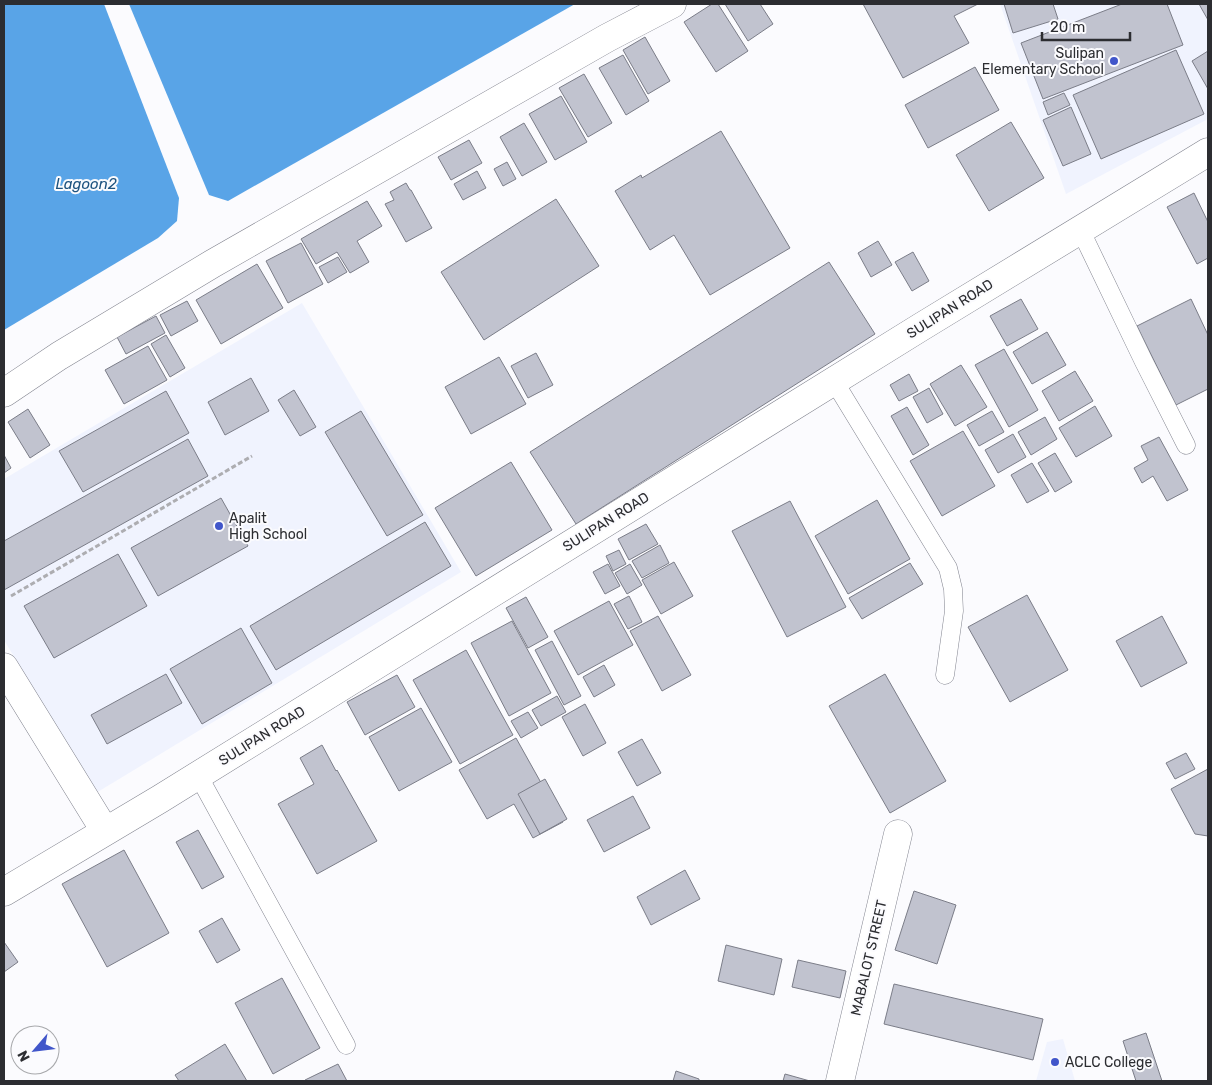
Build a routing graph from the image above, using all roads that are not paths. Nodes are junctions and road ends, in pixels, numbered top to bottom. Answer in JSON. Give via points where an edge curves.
{"nodes":[{"id":1,"x":672,"y":4,"type":"edge"},
{"id":2,"x":1208,"y":152,"type":"edge"},
{"id":3,"x":1080,"y":229,"type":"junction"},
{"id":4,"x":834,"y":381,"type":"junction"},
{"id":5,"x":4,"y":393,"type":"edge"},
{"id":6,"x":1186,"y":445,"type":"dead end"},
{"id":7,"x":4,"y":667,"type":"edge"},
{"id":8,"x":944,"y":675,"type":"dead end"},
{"id":9,"x":198,"y":775,"type":"junction"},
{"id":10,"x":105,"y":831,"type":"junction"},
{"id":11,"x":898,"y":834,"type":"dead end"},
{"id":12,"x":4,"y":892,"type":"edge"},
{"id":13,"x":346,"y":1045,"type":"dead end"},
{"id":14,"x":840,"y":1081,"type":"edge"}],
"edges":[{"from":1,"to":5,"type":"street","via":[[212,264]]},
{"from":2,"to":3,"type":"street","name":"SULIPAN ROAD"},
{"from":3,"to":4,"type":"street","name":"SULIPAN ROAD"},
{"from":3,"to":6,"type":"lane"},
{"from":4,"to":8,"type":"lane","via":[[948,568],[954,611]]},
{"from":4,"to":9,"type":"street","name":"SULIPAN ROAD"},
{"from":7,"to":10,"type":"street"},
{"from":9,"to":10,"type":"street","name":"SULIPAN ROAD"},
{"from":9,"to":13,"type":"lane"},
{"from":10,"to":12,"type":"street","name":"SULIPAN ROAD"},
{"from":11,"to":14,"type":"street","name":"MABALOT STREET"}]}
